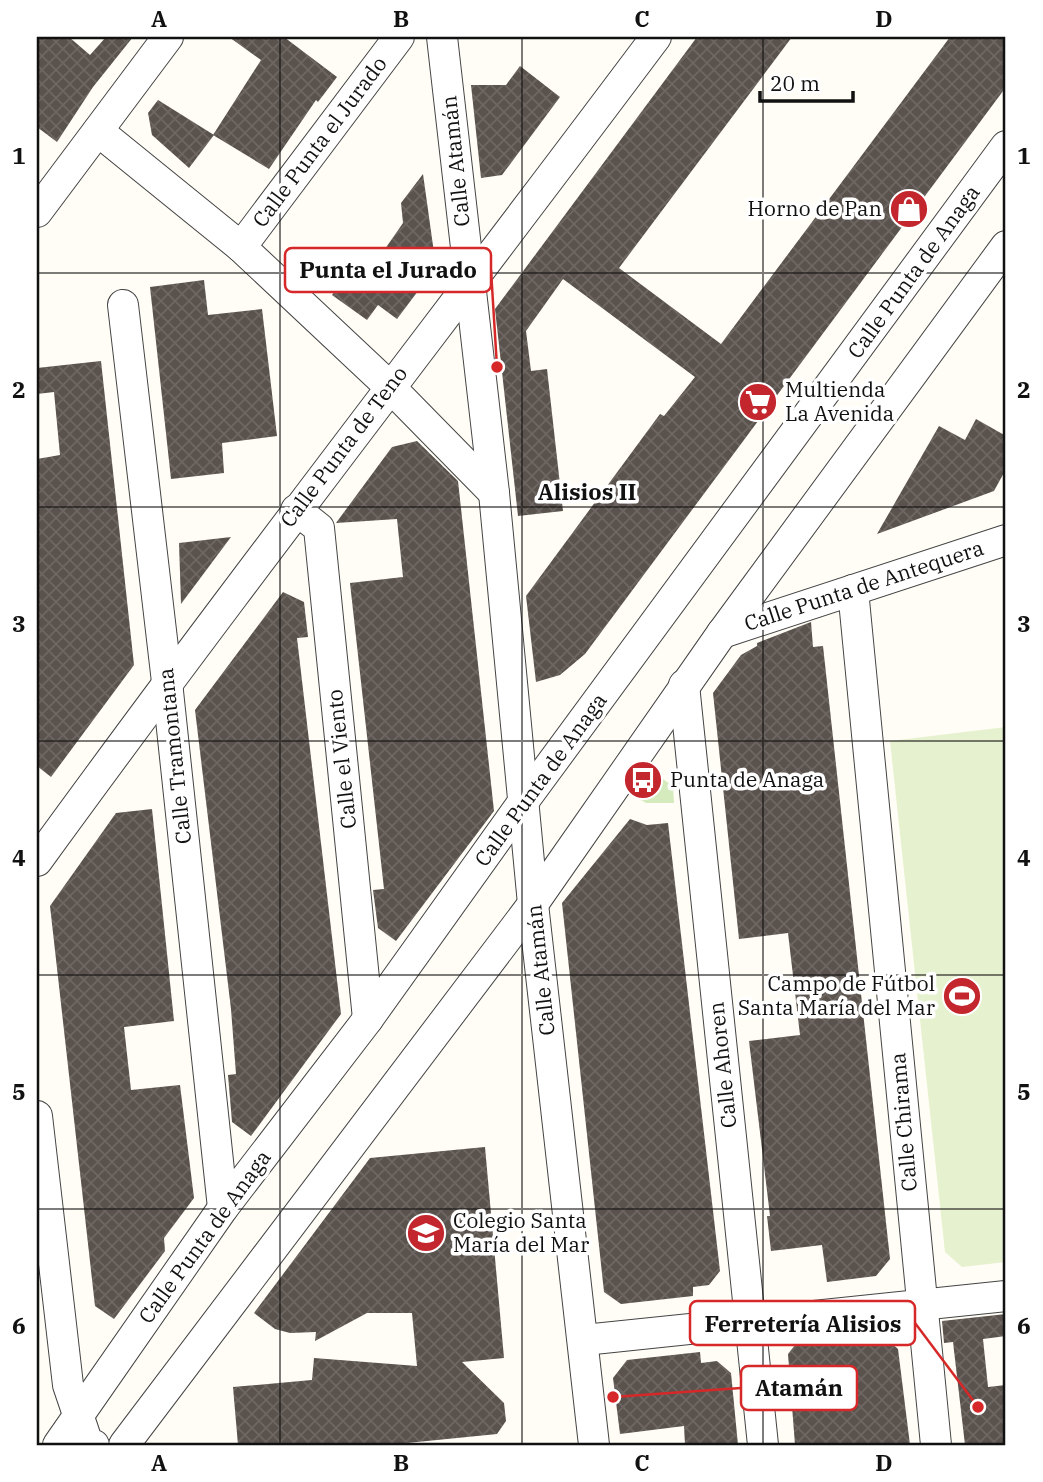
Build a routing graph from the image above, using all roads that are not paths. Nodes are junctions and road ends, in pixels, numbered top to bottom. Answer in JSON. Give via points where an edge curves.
{"nodes":[{"id":1,"x":167,"y":37,"type":"edge"},
{"id":2,"x":399,"y":37,"type":"edge"},
{"id":3,"x":442,"y":37,"type":"edge"},
{"id":4,"x":656,"y":37,"type":"edge"},
{"id":5,"x":98,"y":131,"type":"junction"},
{"id":6,"x":1006,"y":146,"type":"edge"},
{"id":7,"x":37,"y":212,"type":"edge"},
{"id":8,"x":1006,"y":246,"type":"edge"},
{"id":9,"x":241,"y":247,"type":"junction"},
{"id":10,"x":470,"y":285,"type":"junction"},
{"id":11,"x":123,"y":305,"type":"dead end"},
{"id":12,"x":390,"y":386,"type":"junction"},
{"id":13,"x":494,"y":494,"type":"junction"},
{"id":14,"x":296,"y":510,"type":"junction"},
{"id":15,"x":1001,"y":536,"type":"edge"},
{"id":16,"x":853,"y":590,"type":"junction"},
{"id":17,"x":722,"y":633,"type":"junction"},
{"id":18,"x":167,"y":682,"type":"junction"},
{"id":19,"x":684,"y":685,"type":"junction"},
{"id":20,"x":526,"y":799,"type":"junction"},
{"id":21,"x":37,"y":861,"type":"edge"},
{"id":22,"x":533,"y":904,"type":"junction"},
{"id":23,"x":368,"y":1019,"type":"junction"},
{"id":24,"x":37,"y":1116,"type":"edge"},
{"id":25,"x":223,"y":1208,"type":"junction"},
{"id":26,"x":1006,"y":1296,"type":"edge"},
{"id":27,"x":922,"y":1305,"type":"junction"},
{"id":28,"x":749,"y":1324,"type":"junction"},
{"id":29,"x":584,"y":1340,"type":"junction"},
{"id":30,"x":78,"y":1416,"type":"junction"},
{"id":31,"x":58,"y":1445,"type":"edge"},
{"id":32,"x":94,"y":1445,"type":"edge"},
{"id":33,"x":124,"y":1445,"type":"edge"},
{"id":34,"x":594,"y":1445,"type":"edge"},
{"id":35,"x":763,"y":1445,"type":"edge"},
{"id":36,"x":936,"y":1445,"type":"edge"}],
"edges":[{"from":1,"to":5,"type":"street"},
{"from":2,"to":9,"type":"street","name":"Calle Punta el Jurado"},
{"from":3,"to":10,"type":"street","name":"Calle Atamán"},
{"from":4,"to":10,"type":"street","name":"Calle Punta de Teno"},
{"from":5,"to":7,"type":"street"},
{"from":5,"to":9,"type":"street"},
{"from":6,"to":20,"type":"street","name":"Calle Punta de Anaga"},
{"from":8,"to":17,"type":"street"},
{"from":9,"to":12,"type":"street"},
{"from":10,"to":12,"type":"street","name":"Calle Punta de Teno"},
{"from":10,"to":13,"type":"street","name":"Calle Atamán"},
{"from":11,"to":18,"type":"street","name":"Calle Tramontana"},
{"from":12,"to":13,"type":"street"},
{"from":12,"to":14,"type":"street","name":"Calle Punta de Teno"},
{"from":13,"to":20,"type":"street","name":"Calle Atamán"},
{"from":14,"to":18,"type":"street","name":"Calle Punta de Teno"},
{"from":14,"to":23,"type":"street","name":"Calle el Viento","via":[[319,528]]},
{"from":15,"to":16,"type":"street","name":"Calle Punta de Antequera"},
{"from":16,"to":17,"type":"street","name":"Calle Punta de Antequera"},
{"from":16,"to":27,"type":"street","name":"Calle Chirama"},
{"from":17,"to":19,"type":"street"},
{"from":18,"to":21,"type":"street","name":"Calle Punta de Teno"},
{"from":18,"to":25,"type":"street","name":"Calle Tramontana"},
{"from":19,"to":22,"type":"street"},
{"from":19,"to":28,"type":"street","name":"Calle Ahoren"},
{"from":20,"to":22,"type":"street","name":"Calle Atamán"},
{"from":20,"to":23,"type":"street","name":"Calle Punta de Anaga"},
{"from":22,"to":29,"type":"street","name":"Calle Atamán"},
{"from":22,"to":33,"type":"street"},
{"from":23,"to":25,"type":"street","name":"Calle Punta de Anaga"},
{"from":24,"to":30,"type":"street","via":[[68,1385]]},
{"from":25,"to":30,"type":"street","name":"Calle Punta de Anaga"},
{"from":26,"to":27,"type":"street"},
{"from":27,"to":28,"type":"street"},
{"from":27,"to":36,"type":"street","name":"Calle Chirama"},
{"from":28,"to":29,"type":"street"},
{"from":28,"to":35,"type":"street","name":"Calle Ahoren"},
{"from":29,"to":34,"type":"street","name":"Calle Atamán"},
{"from":30,"to":31,"type":"street","name":"Calle Punta de Anaga"},
{"from":30,"to":32,"type":"street","via":[[88,1444]]}]}
